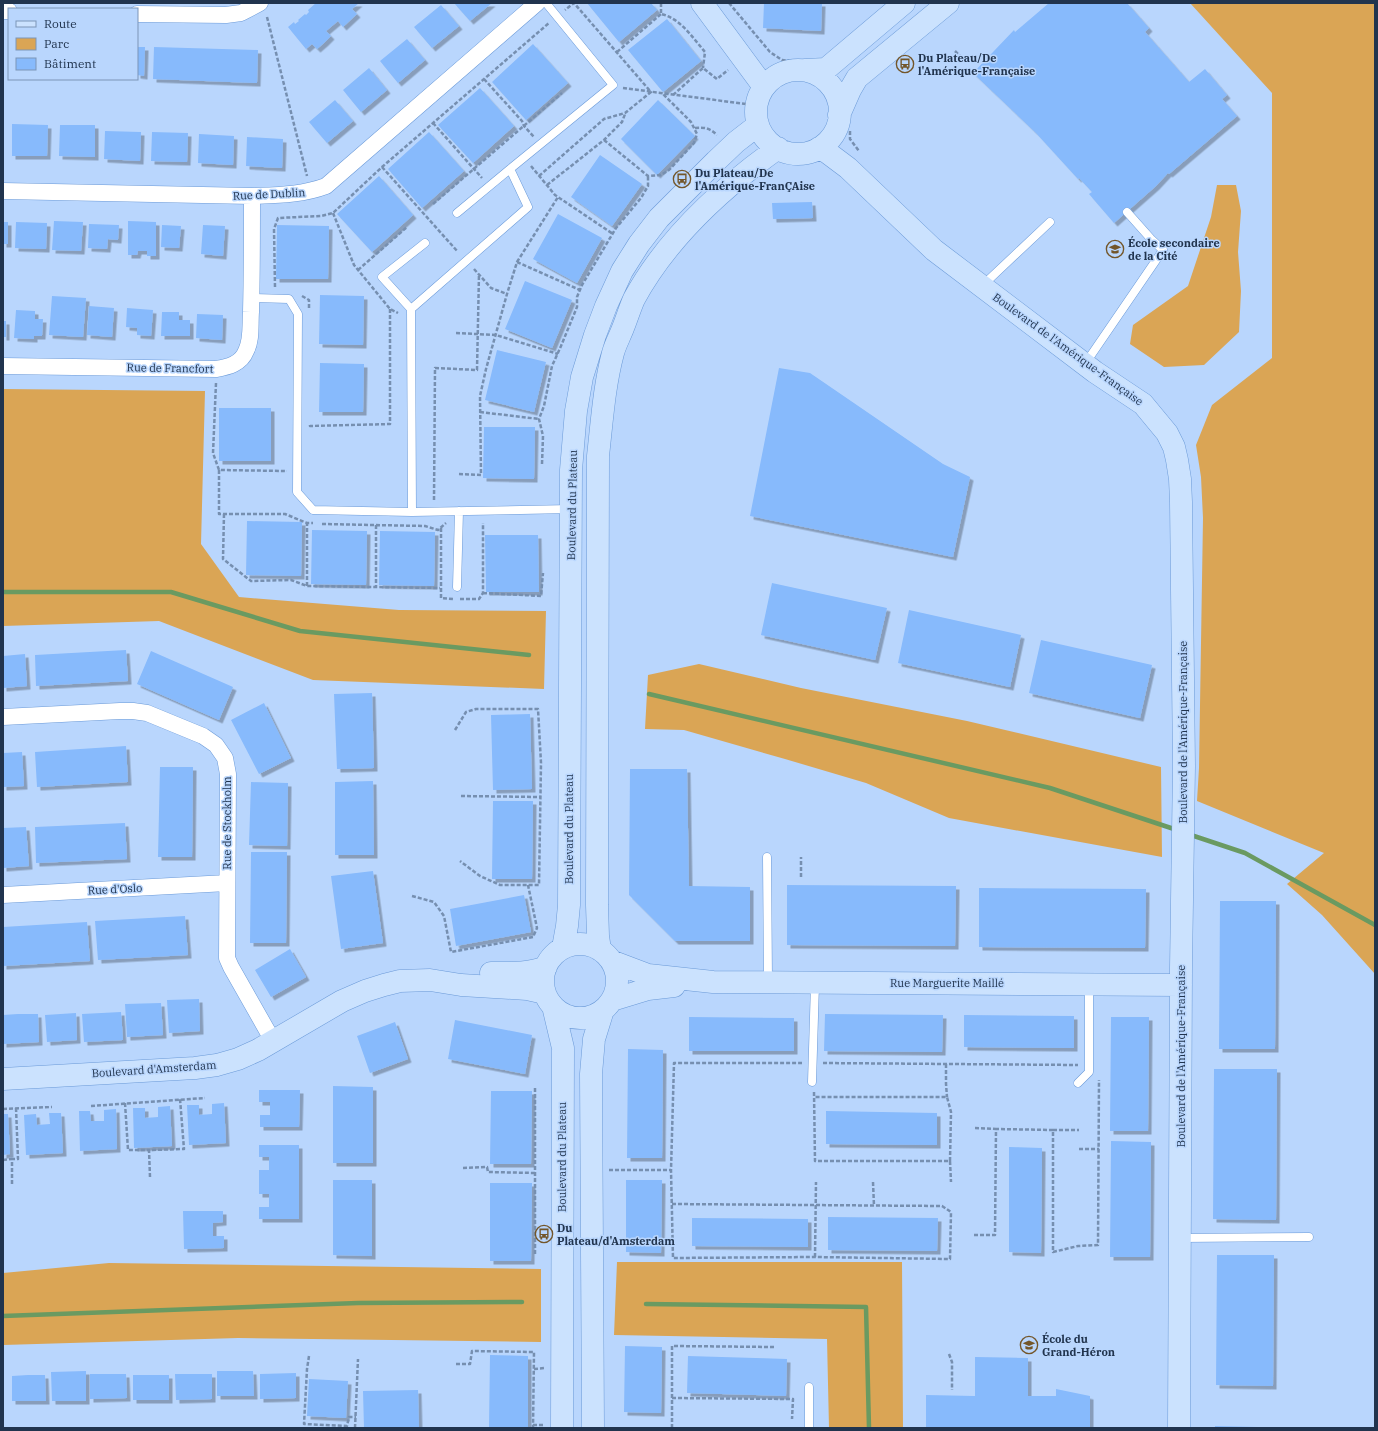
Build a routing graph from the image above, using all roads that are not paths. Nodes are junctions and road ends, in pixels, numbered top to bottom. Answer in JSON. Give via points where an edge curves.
{"nodes":[{"id":1,"x":260,"y":3,"type":"edge"},
{"id":2,"x":537,"y":3,"type":"edge"},
{"id":3,"x":546,"y":3,"type":"edge"},
{"id":4,"x":702,"y":3,"type":"edge"},
{"id":5,"x":706,"y":3,"type":"edge"},
{"id":6,"x":904,"y":3,"type":"edge"},
{"id":7,"x":948,"y":3,"type":"edge"},
{"id":8,"x":138,"y":14,"type":"edge"},
{"id":9,"x":784,"y":73,"type":"junction"},
{"id":10,"x":758,"y":125,"type":"junction"},
{"id":11,"x":835,"y":131,"type":"junction"},
{"id":12,"x":778,"y":148,"type":"junction"},
{"id":13,"x":510,"y":169,"type":"junction"},
{"id":14,"x":3,"y":191,"type":"edge"},
{"id":15,"x":252,"y":196,"type":"junction"},
{"id":16,"x":1127,"y":212,"type":"dead end"},
{"id":17,"x":457,"y":214,"type":"dead end"},
{"id":18,"x":1050,"y":222,"type":"dead end"},
{"id":19,"x":425,"y":243,"type":"dead end"},
{"id":20,"x":982,"y":286,"type":"junction"},
{"id":21,"x":252,"y":298,"type":"junction"},
{"id":22,"x":411,"y":312,"type":"junction"},
{"id":23,"x":1085,"y":364,"type":"junction"},
{"id":24,"x":3,"y":366,"type":"edge"},
{"id":25,"x":571,"y":509,"type":"junction"},
{"id":26,"x":459,"y":511,"type":"junction"},
{"id":27,"x":412,"y":512,"type":"junction"},
{"id":28,"x":457,"y":587,"type":"dead end"},
{"id":29,"x":3,"y":717,"type":"edge"},
{"id":30,"x":767,"y":857,"type":"dead end"},
{"id":31,"x":227,"y":883,"type":"junction"},
{"id":32,"x":3,"y":895,"type":"edge"},
{"id":33,"x":563,"y":948,"type":"junction"},
{"id":34,"x":606,"y":955,"type":"junction"},
{"id":35,"x":546,"y":967,"type":"junction"},
{"id":36,"x":430,"y":980,"type":"junction"},
{"id":37,"x":713,"y":982,"type":"junction"},
{"id":38,"x":768,"y":982,"type":"junction"},
{"id":39,"x":815,"y":983,"type":"junction"},
{"id":40,"x":1089,"y":984,"type":"junction"},
{"id":41,"x":1181,"y":985,"type":"junction"},
{"id":42,"x":549,"y":1000,"type":"junction"},
{"id":43,"x":608,"y":1005,"type":"junction"},
{"id":44,"x":273,"y":1041,"type":"junction"},
{"id":45,"x":3,"y":1079,"type":"edge"},
{"id":46,"x":812,"y":1082,"type":"road end"},
{"id":47,"x":1078,"y":1083,"type":"dead end"},
{"id":48,"x":1309,"y":1237,"type":"dead end"},
{"id":49,"x":1180,"y":1238,"type":"junction"},
{"id":50,"x":809,"y":1387,"type":"dead end"},
{"id":51,"x":562,"y":1428,"type":"edge"},
{"id":52,"x":593,"y":1428,"type":"edge"},
{"id":53,"x":809,"y":1428,"type":"edge"},
{"id":54,"x":1179,"y":1428,"type":"edge"}],
"edges":[{"from":1,"to":8,"type":"street","via":[[241,13],[226,15]]},
{"from":2,"to":15,"type":"street","name":"Rue de Dublin","via":[[326,186],[311,192]]},
{"from":3,"to":13,"type":"lane","via":[[613,86]]},
{"from":4,"to":9,"type":"main road"},
{"from":5,"to":9,"type":"main road","via":[[750,50]]},
{"from":6,"to":9,"type":"main road","via":[[826,69]]},
{"from":7,"to":11,"type":"main road","via":[[857,78]]},
{"from":9,"to":10,"type":"main road","via":[[758,99]]},
{"from":9,"to":11,"type":"main road","via":[[820,76],[831,86],[838,100]]},
{"from":10,"to":12,"type":"main road","via":[[766,138]]},
{"from":10,"to":25,"type":"main road","name":"Boulevard du Plateau","via":[[716,161],[659,218],[622,270],[597,328],[582,377],[571,470]]},
{"from":11,"to":12,"type":"main road","via":[[810,151],[794,153]]},
{"from":11,"to":20,"type":"main road","name":"Boulevard de l'Amérique-Française","via":[[828,153],[848,168],[934,250]]},
{"from":12,"to":34,"type":"main road","via":[[727,189],[679,236],[656,265],[634,300],[613,352],[604,397],[598,456],[597,905],[598,936]]},
{"from":13,"to":17,"type":"lane"},
{"from":13,"to":22,"type":"lane","via":[[528,207]]},
{"from":14,"to":15,"type":"street","name":"Rue de Dublin"},
{"from":15,"to":21,"type":"street","name":"Rue de Francfort"},
{"from":16,"to":23,"type":"lane","via":[[1163,250]]},
{"from":18,"to":20,"type":"lane"},
{"from":19,"to":22,"type":"lane","via":[[382,277]]},
{"from":20,"to":23,"type":"main road","name":"Boulevard de l'Amérique-Française"},
{"from":21,"to":24,"type":"street","name":"Rue de Francfort","via":[[250,339],[246,352],[238,362],[228,367],[216,369]]},
{"from":21,"to":27,"type":"lane","via":[[289,299],[298,314],[297,492],[312,510]]},
{"from":22,"to":27,"type":"lane"},
{"from":23,"to":41,"type":"main road","name":"Boulevard de l'Amérique-Française","via":[[1143,404],[1167,434],[1177,460],[1181,502],[1183,607]]},
{"from":25,"to":26,"type":"lane"},
{"from":25,"to":33,"type":"main road","name":"Boulevard du Plateau","via":[[569,906]]},
{"from":26,"to":27,"type":"lane"},
{"from":26,"to":28,"type":"lane"},
{"from":29,"to":31,"type":"street","name":"Rue de Stockholm","via":[[133,711],[159,718],[203,736],[216,745],[225,758],[228,774]]},
{"from":30,"to":38,"type":"lane"},
{"from":31,"to":32,"type":"street","name":"Rue d'Oslo"},
{"from":31,"to":44,"type":"street","name":"Rue de Stockholm","via":[[229,963]]},
{"from":33,"to":34,"type":"main road","via":[[575,944],[588,945]]},
{"from":33,"to":35,"type":"main road","via":[[553,956]]},
{"from":34,"to":37,"type":"main road","name":"Rue Marguerite Maillé","via":[[648,975]]},
{"from":34,"to":43,"type":"main road","via":[[616,973],[617,987]]},
{"from":35,"to":36,"type":"main road","name":"Boulevard d'Amsterdam","via":[[536,971],[469,973]]},
{"from":35,"to":42,"type":"main road","via":[[543,984]]},
{"from":36,"to":42,"type":"main road","name":"Boulevard d'Amsterdam","via":[[461,985],[527,989]]},
{"from":36,"to":44,"type":"main road","name":"Boulevard d'Amsterdam","via":[[384,984],[365,991],[342,1001]]},
{"from":37,"to":38,"type":"main road","name":"Rue Marguerite Maillé"},
{"from":37,"to":43,"type":"main road","name":"Rue Marguerite Maillé","via":[[648,990]]},
{"from":38,"to":39,"type":"main road","name":"Rue Marguerite Maillé"},
{"from":39,"to":40,"type":"main road","name":"Rue Marguerite Maillé"},
{"from":39,"to":46,"type":"lane"},
{"from":40,"to":41,"type":"main road","name":"Rue Marguerite Maillé"},
{"from":40,"to":47,"type":"lane","via":[[1088,1072]]},
{"from":41,"to":49,"type":"main road","name":"Boulevard de l'Amérique-Française"},
{"from":42,"to":43,"type":"main road","via":[[564,1014],[578,1018],[591,1016]]},
{"from":42,"to":51,"type":"main road","name":"Boulevard du Plateau","via":[[563,1048]]},
{"from":43,"to":52,"type":"main road","via":[[594,1039],[592,1074]]},
{"from":44,"to":45,"type":"main road","name":"Boulevard d'Amsterdam","via":[[238,1059],[217,1065],[187,1069]]},
{"from":48,"to":49,"type":"lane"},
{"from":49,"to":54,"type":"main road","name":"Boulevard de l'Amérique-Française"},
{"from":50,"to":53,"type":"lane"}]}
